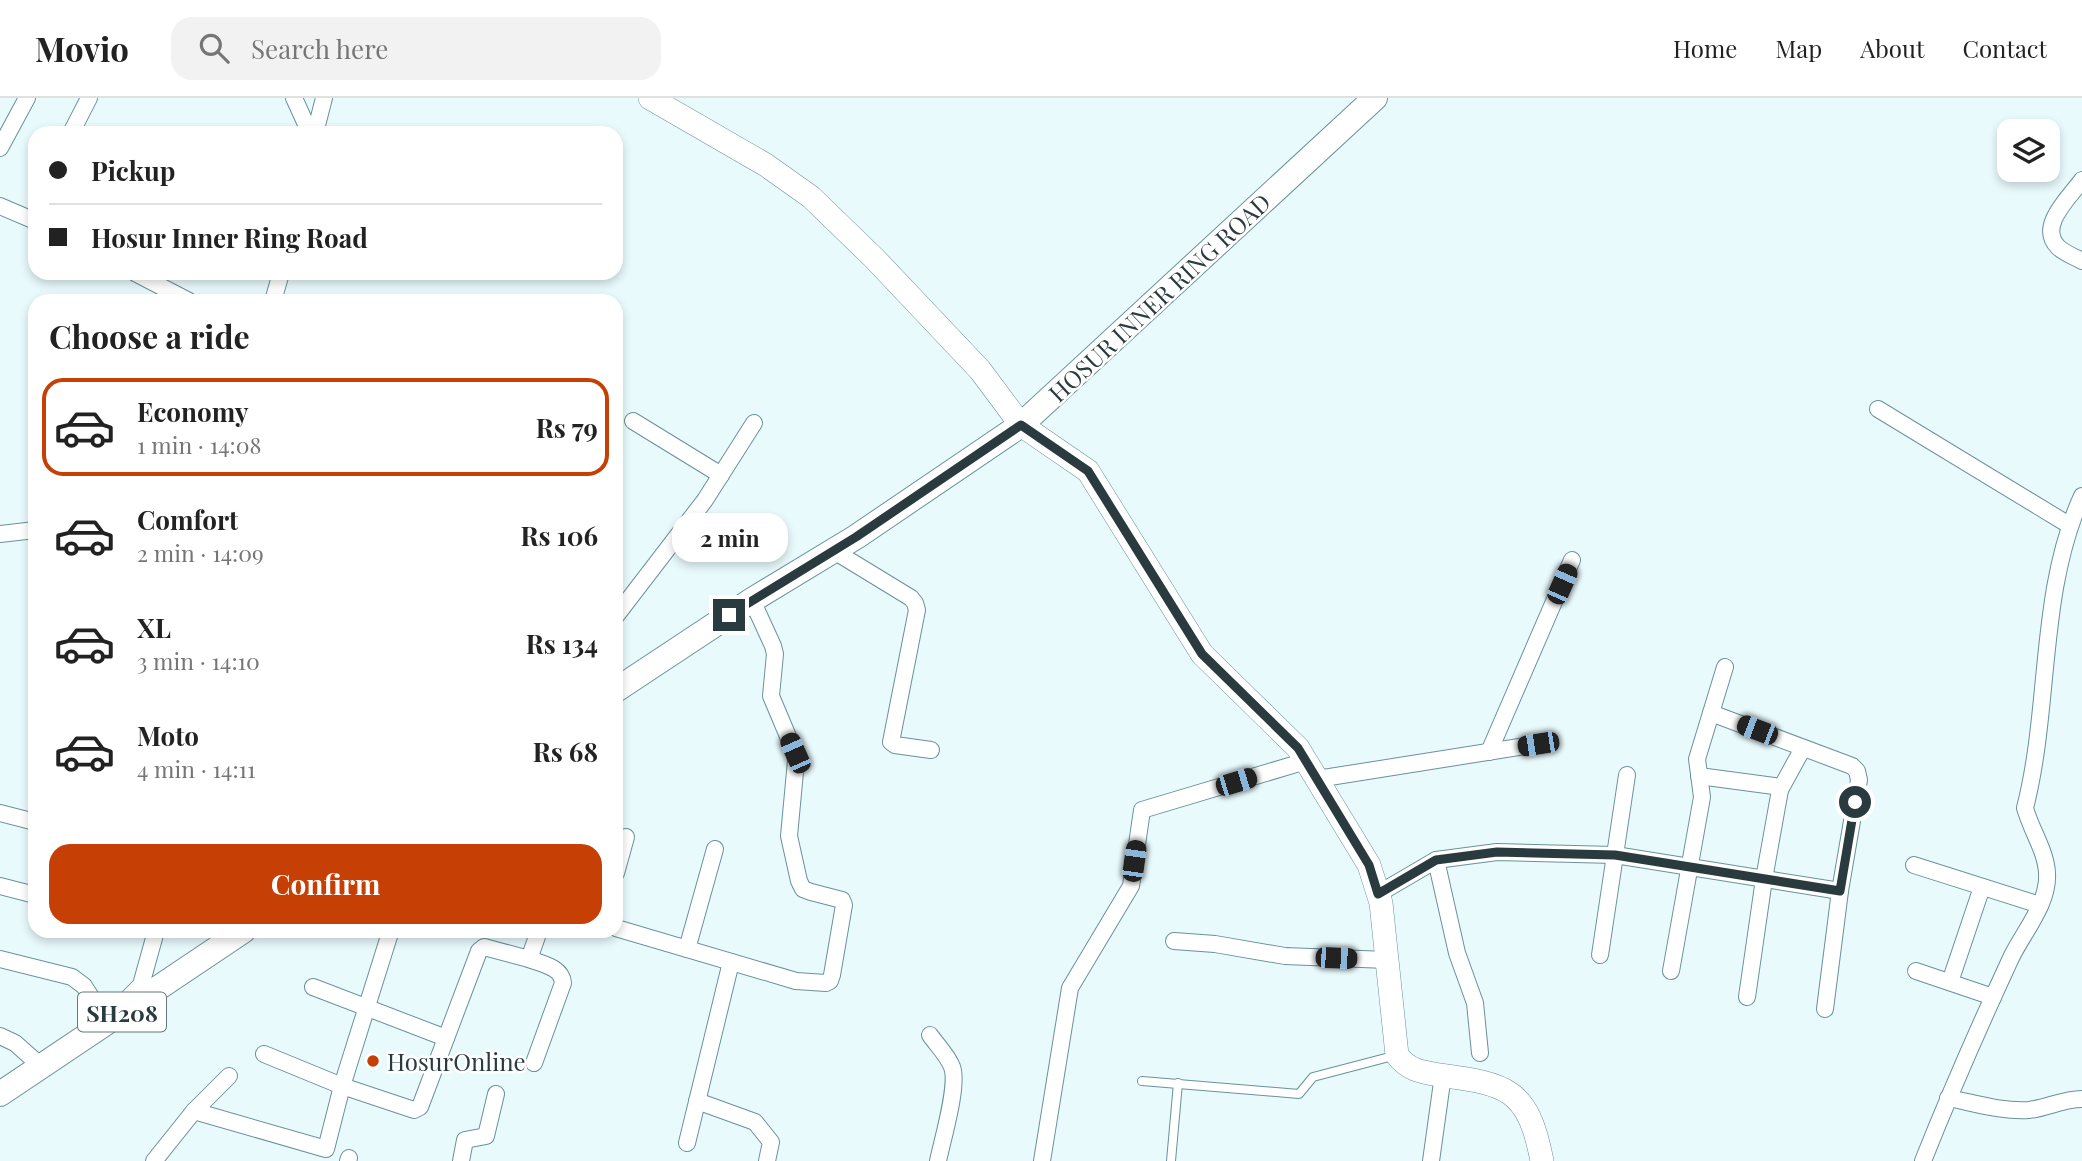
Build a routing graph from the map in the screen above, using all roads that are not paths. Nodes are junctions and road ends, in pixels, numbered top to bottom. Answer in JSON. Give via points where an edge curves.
{"nodes":[{"id":1,"x":27,"y":98,"type":"edge"},
{"id":2,"x":89,"y":98,"type":"edge"},
{"id":3,"x":294,"y":98,"type":"edge"},
{"id":4,"x":324,"y":98,"type":"edge"},
{"id":5,"x":650,"y":98,"type":"edge"},
{"id":6,"x":1375,"y":98,"type":"edge"},
{"id":7,"x":75,"y":126,"type":"edge"},
{"id":8,"x":309,"y":126,"type":"edge"},
{"id":9,"x":315,"y":126,"type":"edge"},
{"id":10,"x":0,"y":148,"type":"edge"},
{"id":11,"x":2082,"y":180,"type":"edge"},
{"id":12,"x":0,"y":206,"type":"edge"},
{"id":13,"x":28,"y":218,"type":"edge"},
{"id":14,"x":2082,"y":261,"type":"edge"},
{"id":15,"x":148,"y":280,"type":"edge"},
{"id":16,"x":176,"y":294,"type":"edge"},
{"id":17,"x":1878,"y":409,"type":"dead end"},
{"id":18,"x":634,"y":421,"type":"dead end"},
{"id":19,"x":754,"y":424,"type":"dead end"},
{"id":20,"x":1021,"y":425,"type":"junction"},
{"id":21,"x":721,"y":475,"type":"junction"},
{"id":22,"x":2082,"y":496,"type":"edge"},
{"id":23,"x":2069,"y":525,"type":"junction"},
{"id":24,"x":28,"y":531,"type":"edge"},
{"id":25,"x":0,"y":534,"type":"edge"},
{"id":26,"x":834,"y":551,"type":"junction"},
{"id":27,"x":1573,"y":560,"type":"dead end"},
{"id":28,"x":623,"y":597,"type":"edge"},
{"id":29,"x":752,"y":600,"type":"junction"},
{"id":30,"x":1725,"y":667,"type":"dead end"},
{"id":31,"x":623,"y":684,"type":"edge"},
{"id":32,"x":1711,"y":713,"type":"junction"},
{"id":33,"x":1538,"y":744,"type":"dead end"},
{"id":34,"x":1803,"y":748,"type":"junction"},
{"id":35,"x":930,"y":750,"type":"dead end"},
{"id":36,"x":1489,"y":752,"type":"junction"},
{"id":37,"x":1312,"y":770,"type":"junction"},
{"id":38,"x":1627,"y":775,"type":"dead end"},
{"id":39,"x":1699,"y":776,"type":"junction"},
{"id":40,"x":1780,"y":790,"type":"junction"},
{"id":41,"x":0,"y":813,"type":"edge"},
{"id":42,"x":28,"y":820,"type":"edge"},
{"id":43,"x":626,"y":837,"type":"dead end"},
{"id":44,"x":623,"y":848,"type":"edge"},
{"id":45,"x":715,"y":849,"type":"dead end"},
{"id":46,"x":1615,"y":855,"type":"junction"},
{"id":47,"x":1436,"y":860,"type":"junction"},
{"id":48,"x":1914,"y":866,"type":"dead end"},
{"id":49,"x":1690,"y":867,"type":"junction"},
{"id":50,"x":1764,"y":879,"type":"junction"},
{"id":51,"x":0,"y":886,"type":"edge"},
{"id":52,"x":1982,"y":887,"type":"junction"},
{"id":53,"x":1840,"y":891,"type":"junction"},
{"id":54,"x":28,"y":893,"type":"edge"},
{"id":55,"x":1378,"y":894,"type":"junction"},
{"id":56,"x":2040,"y":905,"type":"junction"},
{"id":57,"x":623,"y":930,"type":"edge"},
{"id":58,"x":154,"y":938,"type":"edge"},
{"id":59,"x":233,"y":938,"type":"edge"},
{"id":60,"x":388,"y":938,"type":"edge"},
{"id":61,"x":536,"y":938,"type":"edge"},
{"id":62,"x":1174,"y":942,"type":"dead end"},
{"id":63,"x":687,"y":949,"type":"junction"},
{"id":64,"x":1600,"y":955,"type":"dead end"},
{"id":65,"x":0,"y":959,"type":"edge"},
{"id":66,"x":529,"y":959,"type":"junction"},
{"id":67,"x":1387,"y":960,"type":"junction"},
{"id":68,"x":731,"y":962,"type":"junction"},
{"id":69,"x":1671,"y":971,"type":"dead end"},
{"id":70,"x":1916,"y":971,"type":"dead end"},
{"id":71,"x":1950,"y":982,"type":"junction"},
{"id":72,"x":313,"y":987,"type":"dead end"},
{"id":73,"x":1747,"y":997,"type":"dead end"},
{"id":74,"x":1993,"y":997,"type":"junction"},
{"id":75,"x":366,"y":1008,"type":"junction"},
{"id":76,"x":1825,"y":1009,"type":"dead end"},
{"id":77,"x":113,"y":1018,"type":"junction"},
{"id":78,"x":0,"y":1035,"type":"edge"},
{"id":79,"x":930,"y":1035,"type":"dead end"},
{"id":80,"x":446,"y":1038,"type":"junction"},
{"id":81,"x":1480,"y":1053,"type":"dead end"},
{"id":82,"x":264,"y":1055,"type":"dead end"},
{"id":83,"x":1396,"y":1055,"type":"junction"},
{"id":84,"x":534,"y":1063,"type":"dead end"},
{"id":85,"x":42,"y":1067,"type":"junction"},
{"id":86,"x":1443,"y":1075,"type":"junction"},
{"id":87,"x":229,"y":1076,"type":"dead end"},
{"id":88,"x":1142,"y":1081,"type":"dead end"},
{"id":89,"x":1178,"y":1083,"type":"junction"},
{"id":90,"x":342,"y":1086,"type":"junction"},
{"id":91,"x":0,"y":1094,"type":"edge"},
{"id":92,"x":496,"y":1094,"type":"dead end"},
{"id":93,"x":1948,"y":1098,"type":"junction"},
{"id":94,"x":2082,"y":1099,"type":"edge"},
{"id":95,"x":697,"y":1101,"type":"junction"},
{"id":96,"x":194,"y":1111,"type":"junction"},
{"id":97,"x":687,"y":1143,"type":"dead end"},
{"id":98,"x":154,"y":1161,"type":"edge"},
{"id":99,"x":461,"y":1161,"type":"edge"},
{"id":100,"x":767,"y":1161,"type":"edge"},
{"id":101,"x":938,"y":1161,"type":"edge"},
{"id":102,"x":1042,"y":1161,"type":"edge"},
{"id":103,"x":1171,"y":1161,"type":"edge"},
{"id":104,"x":1431,"y":1161,"type":"edge"},
{"id":105,"x":1542,"y":1161,"type":"edge"},
{"id":106,"x":1923,"y":1161,"type":"edge"}],
"edges":[{"from":1,"to":10,"type":"street"},
{"from":2,"to":7,"type":"street"},
{"from":3,"to":8,"type":"street"},
{"from":4,"to":9,"type":"street"},
{"from":5,"to":20,"type":"street","via":[[766,165],[811,197],[980,370]]},
{"from":6,"to":20,"type":"main road","name":"HOSUR INNER RING ROAD"},
{"from":11,"to":14,"type":"street","via":[[2053,219],[2051,232],[2057,246]]},
{"from":12,"to":13,"type":"street"},
{"from":15,"to":16,"type":"street"},
{"from":17,"to":23,"type":"street"},
{"from":18,"to":21,"type":"street"},
{"from":19,"to":21,"type":"street"},
{"from":20,"to":26,"type":"main road","name":"HOSUR INNER RING ROAD"},
{"from":20,"to":37,"type":"street","via":[[1088,471],[1202,654],[1298,748]]},
{"from":21,"to":28,"type":"street"},
{"from":22,"to":23,"type":"street"},
{"from":23,"to":56,"type":"street","via":[[2025,808],[2048,875]]},
{"from":24,"to":25,"type":"street"},
{"from":26,"to":29,"type":"main road","name":"HOSUR INNER RING ROAD"},
{"from":26,"to":35,"type":"street","via":[[915,603],[891,742]]},
{"from":27,"to":36,"type":"street"},
{"from":29,"to":31,"type":"main road","name":"HOSUR INNER RING ROAD"},
{"from":29,"to":68,"type":"street","via":[[773,646],[771,696],[795,753],[789,836],[799,881],[803,888],[836,897],[844,905],[830,981],[796,981]]},
{"from":30,"to":32,"type":"street"},
{"from":32,"to":34,"type":"street"},
{"from":32,"to":39,"type":"street","via":[[1697,759]]},
{"from":33,"to":36,"type":"street"},
{"from":34,"to":40,"type":"street"},
{"from":34,"to":53,"type":"street","via":[[1857,771]]},
{"from":36,"to":37,"type":"street"},
{"from":37,"to":55,"type":"street","via":[[1369,865]]},
{"from":37,"to":102,"type":"street","via":[[1142,810],[1131,886],[1070,988]]},
{"from":38,"to":46,"type":"street"},
{"from":39,"to":40,"type":"street"},
{"from":39,"to":49,"type":"street","via":[[1702,797]]},
{"from":40,"to":50,"type":"street"},
{"from":41,"to":42,"type":"street"},
{"from":43,"to":44,"type":"street"},
{"from":45,"to":63,"type":"street"},
{"from":46,"to":47,"type":"street","via":[[1497,852]]},
{"from":46,"to":49,"type":"street"},
{"from":46,"to":64,"type":"street"},
{"from":47,"to":55,"type":"street"},
{"from":47,"to":81,"type":"street","via":[[1457,953],[1475,1003]]},
{"from":48,"to":52,"type":"street"},
{"from":49,"to":50,"type":"street"},
{"from":49,"to":69,"type":"street"},
{"from":50,"to":53,"type":"street"},
{"from":50,"to":73,"type":"street"},
{"from":51,"to":54,"type":"street"},
{"from":52,"to":56,"type":"street"},
{"from":52,"to":71,"type":"street"},
{"from":53,"to":76,"type":"street"},
{"from":55,"to":67,"type":"street"},
{"from":56,"to":74,"type":"street"},
{"from":57,"to":63,"type":"street"},
{"from":58,"to":77,"type":"street","via":[[141,985]]},
{"from":59,"to":77,"type":"main road","number":"SH208"},
{"from":60,"to":75,"type":"street"},
{"from":61,"to":66,"type":"street"},
{"from":62,"to":67,"type":"street","via":[[1284,956]]},
{"from":63,"to":68,"type":"street"},
{"from":65,"to":77,"type":"street","via":[[72,977]]},
{"from":66,"to":80,"type":"street","via":[[480,948]]},
{"from":66,"to":84,"type":"street","via":[[558,971],[563,983]]},
{"from":67,"to":83,"type":"street"},
{"from":68,"to":95,"type":"street"},
{"from":70,"to":71,"type":"street"},
{"from":71,"to":74,"type":"street"},
{"from":72,"to":75,"type":"street"},
{"from":74,"to":93,"type":"street"},
{"from":75,"to":80,"type":"street"},
{"from":75,"to":90,"type":"street"},
{"from":77,"to":85,"type":"main road","number":"SH208"},
{"from":78,"to":85,"type":"street"},
{"from":79,"to":101,"type":"street","via":[[952,1067],[953,1076]]},
{"from":80,"to":90,"type":"street","via":[[420,1107],[414,1110]]},
{"from":82,"to":90,"type":"street"},
{"from":83,"to":86,"type":"street","via":[[1406,1067]]},
{"from":83,"to":89,"type":"lane","via":[[1313,1077],[1298,1094]]},
{"from":85,"to":91,"type":"main road","number":"SH208"},
{"from":86,"to":104,"type":"street"},
{"from":86,"to":105,"type":"street","via":[[1505,1088],[1531,1119]]},
{"from":87,"to":96,"type":"street"},
{"from":88,"to":89,"type":"lane"},
{"from":89,"to":103,"type":"lane"},
{"from":90,"to":96,"type":"street","via":[[326,1149]]},
{"from":92,"to":99,"type":"street","via":[[488,1133],[465,1140]]},
{"from":93,"to":94,"type":"street","via":[[2013,1110]]},
{"from":93,"to":106,"type":"street"},
{"from":95,"to":97,"type":"street"},
{"from":95,"to":100,"type":"street","via":[[755,1122],[771,1143]]},
{"from":96,"to":98,"type":"street"}]}
